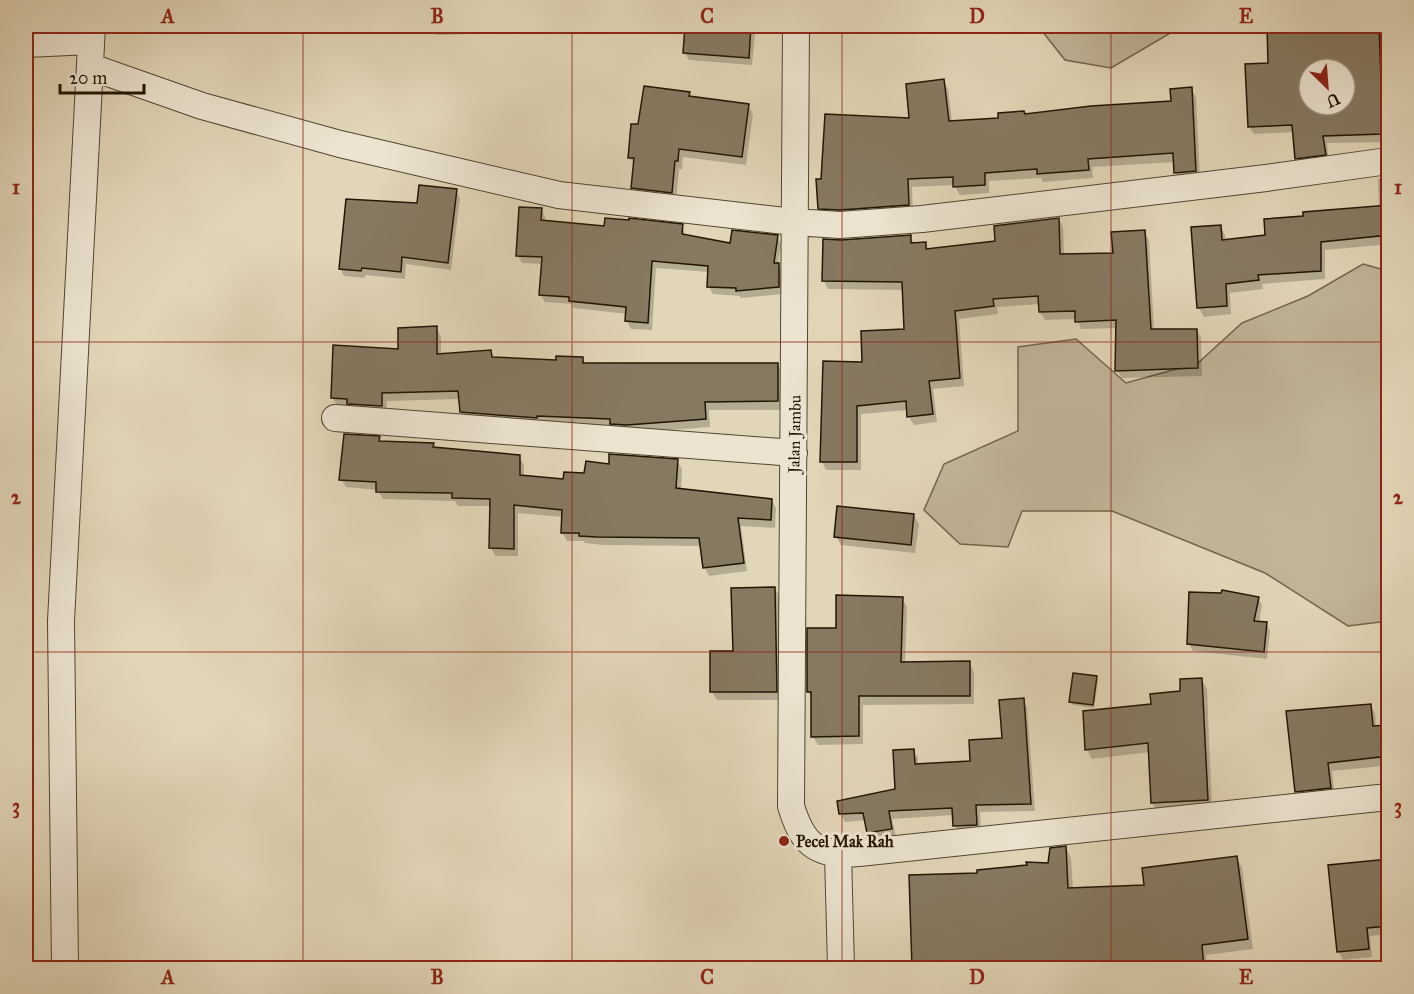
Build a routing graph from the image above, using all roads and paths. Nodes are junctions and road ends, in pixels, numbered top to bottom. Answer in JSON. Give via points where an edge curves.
{"nodes":[{"id":1,"x":796,"y":26,"type":"edge"},
{"id":2,"x":92,"y":33,"type":"edge"},
{"id":3,"x":26,"y":44,"type":"edge"},
{"id":4,"x":91,"y":67,"type":"junction"},
{"id":5,"x":1389,"y":160,"type":"edge"},
{"id":6,"x":794,"y":222,"type":"junction"},
{"id":7,"x":335,"y":418,"type":"dead end"},
{"id":8,"x":794,"y":453,"type":"junction"},
{"id":9,"x":1389,"y":796,"type":"edge"},
{"id":10,"x":838,"y":854,"type":"junction"},
{"id":11,"x":65,"y":969,"type":"edge"},
{"id":12,"x":840,"y":969,"type":"edge"}],
"edges":[{"from":1,"to":6,"type":"street","name":"Jalan Jambu"},
{"from":2,"to":3,"type":"street"},
{"from":2,"to":4,"type":"street"},
{"from":4,"to":6,"type":"street","via":[[202,106],[306,135],[559,195]]},
{"from":4,"to":11,"type":"street","via":[[61,621]]},
{"from":5,"to":6,"type":"street","via":[[922,219],[840,225]]},
{"from":6,"to":8,"type":"street","name":"Jalan Jambu"},
{"from":7,"to":8,"type":"street"},
{"from":8,"to":10,"type":"street","name":"Jalan Jambu","via":[[791,806],[806,840]]},
{"from":9,"to":10,"type":"street"},
{"from":10,"to":12,"type":"street"}]}
